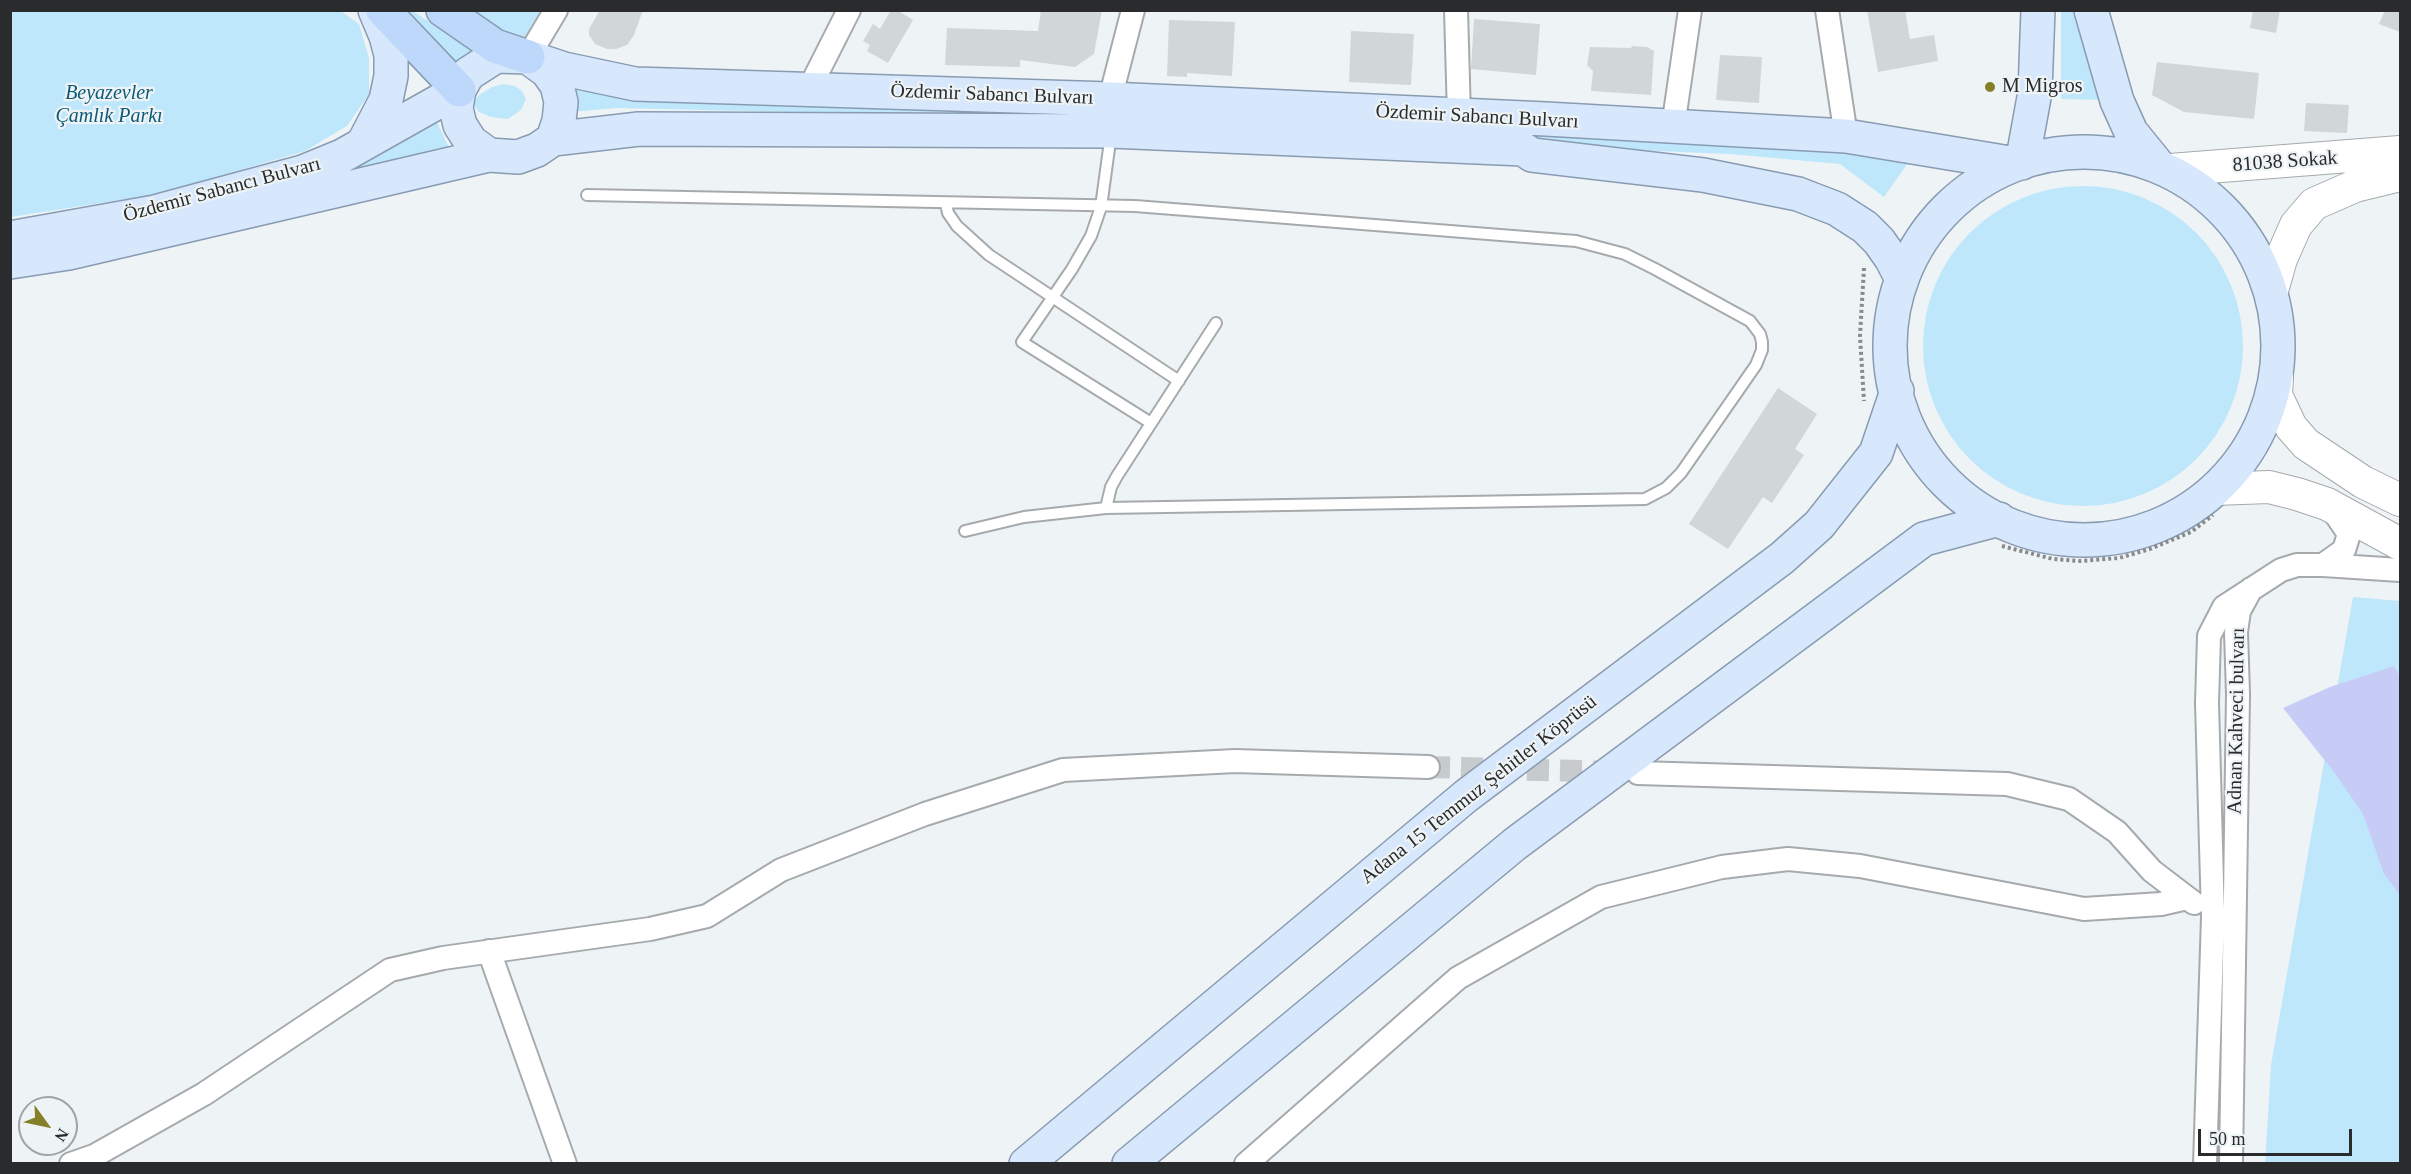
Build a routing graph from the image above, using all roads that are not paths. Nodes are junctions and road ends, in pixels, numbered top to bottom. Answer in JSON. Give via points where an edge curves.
{"nodes":[{"id":1,"x":375,"y":10,"type":"edge"},
{"id":2,"x":383,"y":10,"type":"edge"},
{"id":3,"x":443,"y":10,"type":"edge"},
{"id":4,"x":556,"y":10,"type":"edge"},
{"id":5,"x":849,"y":10,"type":"edge"},
{"id":6,"x":1133,"y":10,"type":"edge"},
{"id":7,"x":1456,"y":10,"type":"edge"},
{"id":8,"x":1690,"y":10,"type":"edge"},
{"id":9,"x":1827,"y":10,"type":"edge"},
{"id":10,"x":2038,"y":10,"type":"edge"},
{"id":11,"x":2091,"y":10,"type":"edge"},
{"id":12,"x":528,"y":57,"type":"junction"},
{"id":13,"x":809,"y":89,"type":"junction"},
{"id":14,"x":459,"y":90,"type":"junction"},
{"id":15,"x":1111,"y":115,"type":"junction"},
{"id":16,"x":1459,"y":116,"type":"junction"},
{"id":17,"x":1673,"y":127,"type":"junction"},
{"id":18,"x":1846,"y":136,"type":"junction"},
{"id":19,"x":553,"y":139,"type":"junction"},
{"id":20,"x":363,"y":144,"type":"junction"},
{"id":21,"x":2400,"y":152,"type":"edge"},
{"id":22,"x":489,"y":155,"type":"junction"},
{"id":23,"x":2019,"y":163,"type":"junction"},
{"id":24,"x":2163,"y":167,"type":"junction"},
{"id":25,"x":2400,"y":175,"type":"edge"},
{"id":26,"x":587,"y":195,"type":"dead end"},
{"id":27,"x":946,"y":204,"type":"junction"},
{"id":28,"x":1101,"y":207,"type":"junction"},
{"id":29,"x":10,"y":238,"type":"edge"},
{"id":30,"x":10,"y":262,"type":"edge"},
{"id":31,"x":1902,"y":279,"type":"junction"},
{"id":32,"x":2271,"y":294,"type":"junction"},
{"id":33,"x":1053,"y":298,"type":"junction"},
{"id":34,"x":1216,"y":323,"type":"dead end"},
{"id":35,"x":2277,"y":378,"type":"junction"},
{"id":36,"x":1179,"y":381,"type":"junction"},
{"id":37,"x":1897,"y":392,"type":"junction"},
{"id":38,"x":1151,"y":423,"type":"junction"},
{"id":39,"x":2218,"y":499,"type":"junction"},
{"id":40,"x":2400,"y":500,"type":"edge"},
{"id":41,"x":2327,"y":504,"type":"junction"},
{"id":42,"x":1106,"y":508,"type":"junction"},
{"id":43,"x":965,"y":531,"type":"dead end"},
{"id":44,"x":2000,"y":532,"type":"junction"},
{"id":45,"x":2400,"y":544,"type":"edge"},
{"id":46,"x":2324,"y":565,"type":"junction"},
{"id":47,"x":2400,"y":570,"type":"edge"},
{"id":48,"x":2252,"y":588,"type":"junction"},
{"id":49,"x":1428,"y":767,"type":"tunnel mouth"},
{"id":50,"x":1638,"y":773,"type":"tunnel mouth"},
{"id":51,"x":2187,"y":898,"type":"junction"},
{"id":52,"x":2213,"y":917,"type":"junction"},
{"id":53,"x":489,"y":951,"type":"junction"},
{"id":54,"x":71,"y":1164,"type":"edge"},
{"id":55,"x":565,"y":1164,"type":"edge"},
{"id":56,"x":1026,"y":1164,"type":"edge"},
{"id":57,"x":1129,"y":1164,"type":"edge"},
{"id":58,"x":1246,"y":1164,"type":"edge"},
{"id":59,"x":2205,"y":1164,"type":"edge"},
{"id":60,"x":2231,"y":1164,"type":"edge"}],
"edges":[{"from":1,"to":20,"type":"main road","via":[[391,55],[391,76],[386,100]]},
{"from":2,"to":14,"type":"highway"},
{"from":3,"to":12,"type":"highway","via":[[495,46]]},
{"from":4,"to":12,"type":"street"},
{"from":5,"to":13,"type":"street"},
{"from":6,"to":15,"type":"street"},
{"from":7,"to":16,"type":"street"},
{"from":8,"to":17,"type":"street"},
{"from":9,"to":18,"type":"street"},
{"from":10,"to":23,"type":"main road","via":[[2036,92]]},
{"from":11,"to":24,"type":"main road","via":[[2126,122]]},
{"from":12,"to":13,"type":"main road","name":"Özdemir Sabancı Bulvarı","via":[[635,84]]},
{"from":12,"to":14,"type":"main road","name":"Özdemir Sabancı Bulvarı","via":[[496,56],[468,74]]},
{"from":12,"to":19,"type":"main road","via":[[547,71],[557,85],[560,121]]},
{"from":13,"to":15,"type":"main road","name":"Özdemir Sabancı Bulvarı"},
{"from":14,"to":20,"type":"main road","name":"Özdemir Sabancı Bulvarı"},
{"from":14,"to":22,"type":"main road","via":[[456,108],[460,125],[471,142]]},
{"from":15,"to":16,"type":"main road","name":"Özdemir Sabancı Bulvarı"},
{"from":15,"to":19,"type":"main road","name":"Özdemir Sabancı Bulvarı","via":[[639,129]]},
{"from":15,"to":28,"type":"lane"},
{"from":15,"to":31,"type":"main road","name":"Özdemir Sabancı Bulvarı","via":[[1523,149],[1532,155],[1703,175],[1798,194],[1837,209],[1865,227],[1879,241]]},
{"from":16,"to":17,"type":"main road","name":"Özdemir Sabancı Bulvarı"},
{"from":17,"to":18,"type":"main road","name":"Özdemir Sabancı Bulvarı"},
{"from":18,"to":23,"type":"main road","name":"Özdemir Sabancı Bulvarı"},
{"from":19,"to":22,"type":"main road","name":"Özdemir Sabancı Bulvarı","via":[[518,157]]},
{"from":20,"to":29,"type":"main road","name":"Özdemir Sabancı Bulvarı","via":[[303,171],[166,209]]},
{"from":21,"to":24,"type":"main road","name":"81038 Sokak"},
{"from":22,"to":30,"type":"main road","name":"Özdemir Sabancı Bulvarı","via":[[69,253]]},
{"from":23,"to":24,"type":"main road","via":[[2078,152],[2107,153]]},
{"from":23,"to":31,"type":"main road","via":[[1984,180],[1951,203],[1918,246]]},
{"from":24,"to":32,"type":"main road","via":[[2220,205],[2238,226],[2256,256]]},
{"from":25,"to":32,"type":"main road","name":"81038 Sokak","via":[[2355,186],[2314,204],[2295,225]]},
{"from":26,"to":27,"type":"lane"},
{"from":27,"to":28,"type":"lane"},
{"from":27,"to":33,"type":"lane","via":[[948,213],[967,236]]},
{"from":28,"to":33,"type":"lane","via":[[1087,245]]},
{"from":28,"to":42,"type":"lane","via":[[1135,206],[1600,246],[1640,261],[1743,317],[1756,327],[1762,342],[1756,365],[1680,473],[1666,488],[1645,499]]},
{"from":31,"to":37,"type":"main road","via":[[1890,330],[1890,362]]},
{"from":32,"to":35,"type":"main road","via":[[2276,321]]},
{"from":33,"to":36,"type":"lane"},
{"from":33,"to":38,"type":"lane","via":[[1022,342]]},
{"from":34,"to":36,"type":"lane"},
{"from":35,"to":39,"type":"main road","via":[[2250,447]]},
{"from":35,"to":40,"type":"main road","via":[[2276,395],[2291,427],[2306,444],[2363,482]]},
{"from":36,"to":38,"type":"lane"},
{"from":37,"to":44,"type":"main road","via":[[1903,417],[1935,470]]},
{"from":37,"to":56,"type":"main road","name":"Adana 15 Temmuz Şehitler Köprüsü","via":[[1876,453],[1819,525],[1782,558],[1444,813]]},
{"from":38,"to":42,"type":"lane","via":[[1111,487]]},
{"from":39,"to":41,"type":"main road","via":[[2269,487]]},
{"from":39,"to":44,"type":"main road","via":[[2156,526],[2096,540]]},
{"from":41,"to":45,"type":"main road"},
{"from":41,"to":46,"type":"street","via":[[2349,534],[2344,550]]},
{"from":42,"to":43,"type":"lane","via":[[1024,517]]},
{"from":44,"to":57,"type":"main road","via":[[1923,539],[1515,844]]},
{"from":46,"to":47,"type":"street"},
{"from":46,"to":48,"type":"street","via":[[2297,565],[2281,570]]},
{"from":48,"to":52,"type":"street","name":"Adnan Kahveci bulvarı","via":[[2224,608],[2209,636]]},
{"from":48,"to":60,"type":"street","name":"Adnan Kahveci bulvarı","via":[[2239,611],[2236,632]]},
{"from":49,"to":53,"type":"street","via":[[1235,761],[1063,771],[925,814],[781,870],[707,916],[650,929]]},
{"from":50,"to":51,"type":"street","via":[[2007,784],[2069,800],[2117,832],[2152,871]]},
{"from":51,"to":52,"type":"street"},
{"from":51,"to":58,"type":"street","via":[[2161,904],[2084,909],[1860,866],[1788,860],[1722,867],[1601,897],[1458,978]]},
{"from":52,"to":59,"type":"street","name":"Adnan Kahveci bulvarı"},
{"from":53,"to":54,"type":"street","via":[[390,970],[204,1094]]},
{"from":53,"to":55,"type":"street"}]}
